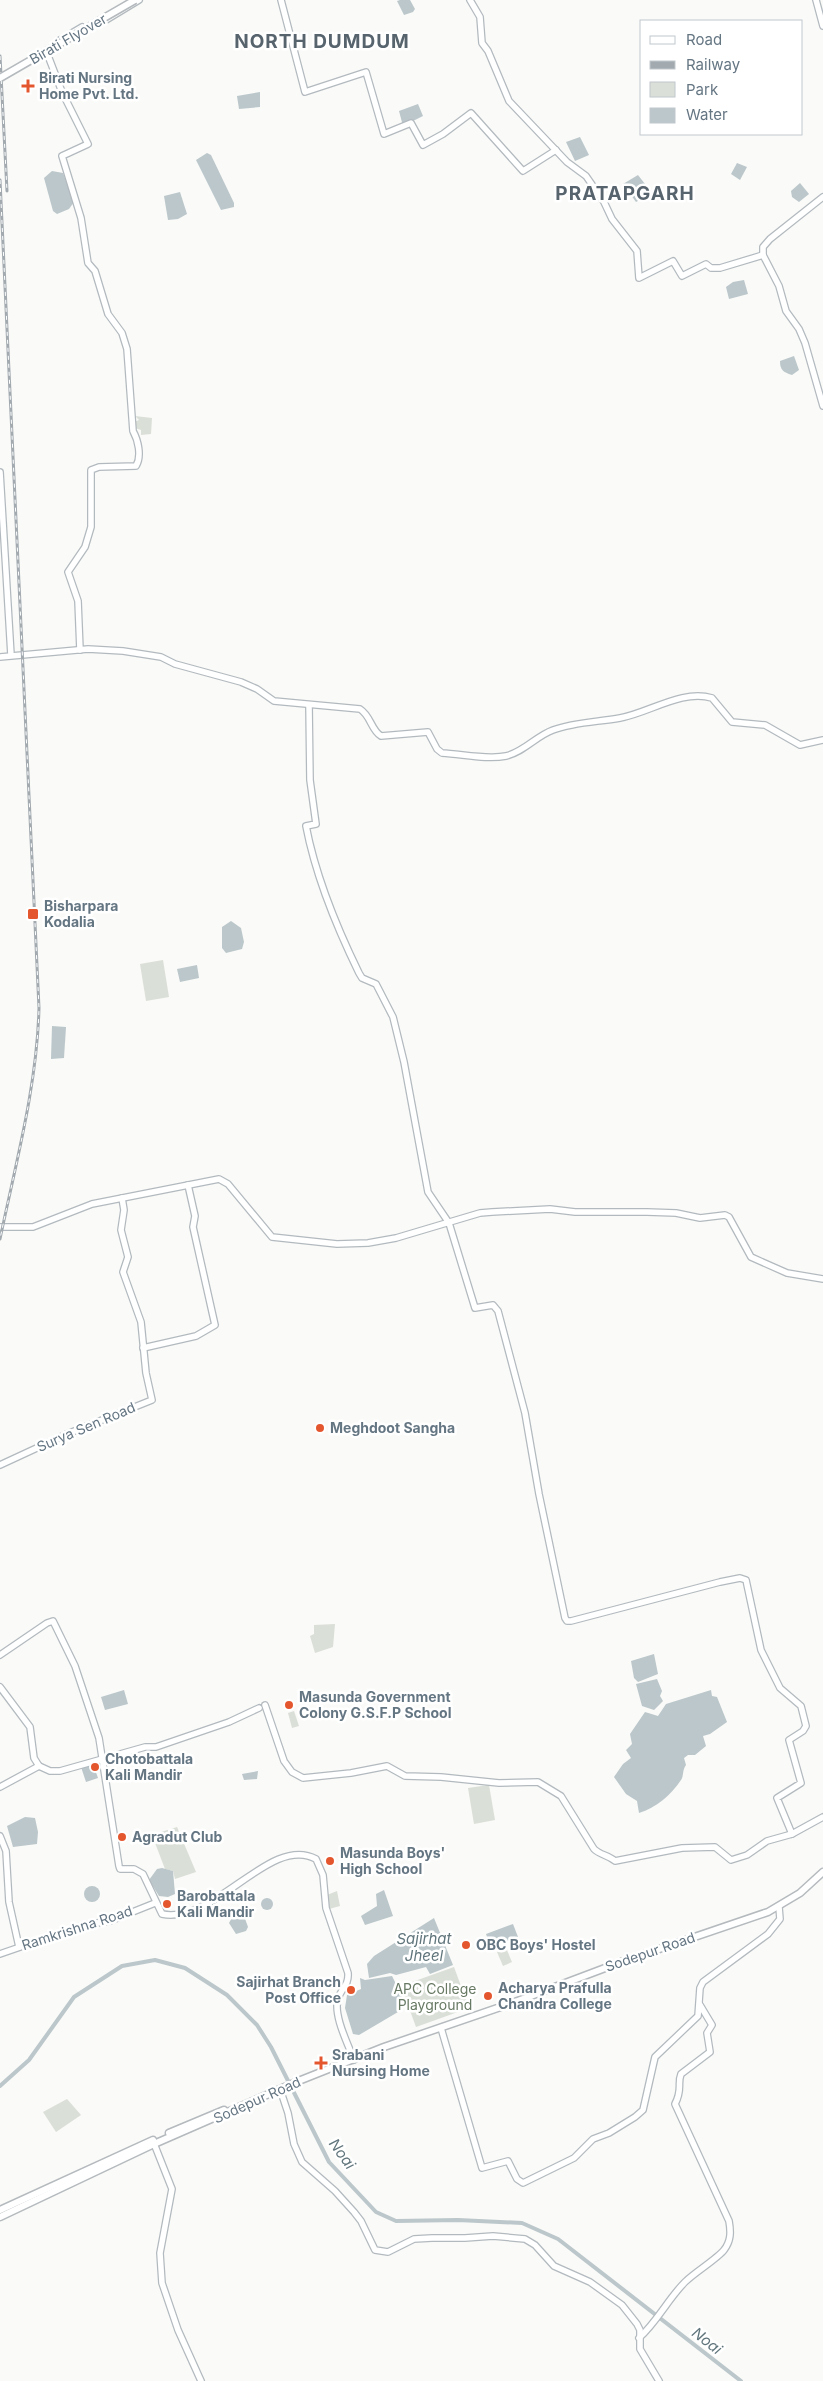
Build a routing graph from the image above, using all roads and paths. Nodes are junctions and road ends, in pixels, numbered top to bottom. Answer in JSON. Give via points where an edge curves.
{"nodes":[{"id":1,"x":130,"y":0,"type":"edge"},
{"id":2,"x":135,"y":0,"type":"edge"},
{"id":3,"x":139,"y":0,"type":"edge"},
{"id":4,"x":280,"y":0,"type":"edge"},
{"id":5,"x":470,"y":0,"type":"edge"},
{"id":6,"x":816,"y":0,"type":"edge"},
{"id":7,"x":823,"y":26,"type":"edge"},
{"id":8,"x":47,"y":53,"type":"junction"},
{"id":9,"x":17,"y":71,"type":"junction"},
{"id":10,"x":0,"y":79,"type":"edge"},
{"id":11,"x":556,"y":150,"type":"junction"},
{"id":12,"x":823,"y":198,"type":"edge"},
{"id":13,"x":763,"y":255,"type":"junction"},
{"id":14,"x":823,"y":406,"type":"edge"},
{"id":15,"x":0,"y":472,"type":"edge"},
{"id":16,"x":80,"y":650,"type":"junction"},
{"id":17,"x":11,"y":655,"type":"junction"},
{"id":18,"x":0,"y":657,"type":"edge"},
{"id":19,"x":309,"y":705,"type":"junction"},
{"id":20,"x":823,"y":740,"type":"edge"},
{"id":21,"x":188,"y":1185,"type":"junction"},
{"id":22,"x":122,"y":1198,"type":"junction"},
{"id":23,"x":449,"y":1223,"type":"junction"},
{"id":24,"x":0,"y":1227,"type":"edge"},
{"id":25,"x":823,"y":1279,"type":"edge"},
{"id":26,"x":143,"y":1348,"type":"junction"},
{"id":27,"x":0,"y":1465,"type":"edge"},
{"id":28,"x":0,"y":1655,"type":"edge"},
{"id":29,"x":0,"y":1687,"type":"edge"},
{"id":30,"x":103,"y":1760,"type":"junction"},
{"id":31,"x":39,"y":1766,"type":"junction"},
{"id":32,"x":0,"y":1788,"type":"edge"},
{"id":33,"x":823,"y":1817,"type":"edge"},
{"id":34,"x":792,"y":1834,"type":"junction"},
{"id":35,"x":0,"y":1836,"type":"edge"},
{"id":36,"x":823,"y":1872,"type":"edge"},
{"id":37,"x":155,"y":1903,"type":"junction"},
{"id":38,"x":779,"y":1907,"type":"junction"},
{"id":39,"x":19,"y":1947,"type":"junction"},
{"id":40,"x":0,"y":1954,"type":"edge"},
{"id":41,"x":700,"y":2005,"type":"junction"},
{"id":42,"x":441,"y":2028,"type":"junction"},
{"id":43,"x":354,"y":2060,"type":"junction"},
{"id":44,"x":281,"y":2089,"type":"junction"},
{"id":45,"x":153,"y":2142,"type":"junction"},
{"id":46,"x":0,"y":2210,"type":"edge"},
{"id":47,"x":0,"y":2217,"type":"edge"},
{"id":48,"x":639,"y":2338,"type":"junction"},
{"id":49,"x":201,"y":2381,"type":"edge"},
{"id":50,"x":659,"y":2381,"type":"edge"}],
"edges":[{"from":1,"to":9,"type":"street","via":[[20,64]]},
{"from":2,"to":10,"type":"main road","name":"Birati Flyover","bridge":true},
{"from":3,"to":8,"type":"street"},
{"from":4,"to":11,"type":"street","via":[[304,92],[366,72],[384,134],[411,123],[423,145],[471,113],[523,171]]},
{"from":5,"to":11,"type":"street","via":[[480,17],[482,43],[503,92],[519,114]]},
{"from":6,"to":7,"type":"street"},
{"from":8,"to":9,"type":"street"},
{"from":8,"to":16,"type":"street","via":[[88,144],[62,157],[81,218],[88,263],[95,271],[109,317],[125,340],[130,365],[132,431],[138,438],[136,466],[99,466],[91,470],[91,527],[85,547],[68,572],[78,601]]},
{"from":9,"to":10,"type":"street"},
{"from":11,"to":13,"type":"street","via":[[586,176],[612,219],[634,247],[638,256],[639,278],[673,261],[682,276],[706,264],[720,268]]},
{"from":12,"to":13,"type":"street","via":[[770,239],[763,247]]},
{"from":13,"to":14,"type":"street","via":[[779,286],[786,311],[805,343]]},
{"from":15,"to":17,"type":"street"},
{"from":16,"to":17,"type":"street"},
{"from":16,"to":19,"type":"street","via":[[161,657],[258,689],[274,701]]},
{"from":17,"to":18,"type":"street"},
{"from":19,"to":20,"type":"street","via":[[360,709],[381,736],[428,732],[442,753],[507,756],[554,730],[619,719],[698,696],[712,698],[732,722],[765,725],[800,746]]},
{"from":19,"to":23,"type":"street","via":[[310,780],[316,824],[306,826],[311,850],[327,903],[359,973],[362,978],[376,984],[393,1017],[428,1192]]},
{"from":21,"to":22,"type":"street"},
{"from":21,"to":23,"type":"street","via":[[226,1181],[269,1235],[283,1240],[348,1245],[368,1243]]},
{"from":21,"to":26,"type":"street","via":[[196,1218],[193,1227],[215,1325],[196,1336]]},
{"from":22,"to":24,"type":"street","via":[[92,1204],[33,1227]]},
{"from":22,"to":26,"type":"street","via":[[124,1210],[120,1230],[128,1257],[123,1272],[140,1317]]},
{"from":23,"to":25,"type":"street","via":[[492,1212],[550,1210],[670,1213],[700,1218],[725,1215],[752,1258],[787,1273]]},
{"from":23,"to":34,"type":"street","via":[[475,1308],[493,1305],[498,1310],[525,1413],[566,1620],[740,1578],[746,1580],[761,1650],[780,1688],[801,1706],[806,1726],[789,1740],[802,1783],[778,1798]]},
{"from":26,"to":27,"type":"street","name":"Surya Sen Road","via":[[151,1400]]},
{"from":28,"to":30,"type":"street","via":[[53,1621],[76,1666]]},
{"from":29,"to":31,"type":"street","via":[[30,1727],[34,1758]]},
{"from":30,"to":31,"type":"street","via":[[50,1772]]},
{"from":30,"to":34,"type":"street","via":[[229,1722],[262,1706],[284,1761],[292,1772],[303,1778],[386,1766],[405,1776],[499,1783],[538,1782],[561,1796],[594,1850],[611,1856],[615,1861],[682,1848],[715,1847],[731,1860],[747,1855],[767,1841]]},
{"from":30,"to":37,"type":"street","via":[[120,1869],[134,1869],[143,1874]]},
{"from":31,"to":32,"type":"street"},
{"from":33,"to":34,"type":"street"},
{"from":35,"to":39,"type":"street","via":[[6,1850],[9,1902]]},
{"from":36,"to":38,"type":"main road","name":"Sodepur Road"},
{"from":37,"to":39,"type":"street","name":"Ramkrishna Road","via":[[110,1921]]},
{"from":37,"to":43,"type":"street","via":[[162,1914],[179,1914],[212,1902],[251,1874],[281,1859],[305,1855],[316,1859],[323,1874],[326,1908],[348,1974],[349,1982],[339,1996],[336,2012]]},
{"from":38,"to":41,"type":"street","via":[[780,1919],[768,1934],[703,1982]]},
{"from":38,"to":42,"type":"main road","name":"Sodepur Road"},
{"from":39,"to":40,"type":"street","name":"Ramkrishna Road"},
{"from":41,"to":42,"type":"street","via":[[698,2016],[655,2057],[643,2110],[609,2133],[593,2139],[574,2158],[521,2183],[508,2161],[482,2168]]},
{"from":41,"to":48,"type":"street","via":[[712,2025],[707,2032],[710,2052],[681,2074],[675,2104],[731,2231],[723,2252],[687,2280]]},
{"from":42,"to":43,"type":"main road","name":"Sodepur Road"},
{"from":43,"to":44,"type":"main road","name":"Sodepur Road"},
{"from":44,"to":45,"type":"main road","name":"Sodepur Road"},
{"from":44,"to":48,"type":"street","via":[[294,2144],[302,2162],[354,2212],[375,2250],[388,2252],[414,2239],[492,2236],[525,2239],[554,2266],[590,2282],[622,2305],[637,2324]]},
{"from":45,"to":46,"type":"main road"},
{"from":45,"to":47,"type":"main road","name":"Sodepur Road"},
{"from":45,"to":49,"type":"street","via":[[172,2189],[160,2253],[162,2283],[178,2330]]},
{"from":48,"to":50,"type":"street","via":[[640,2349]]}]}
